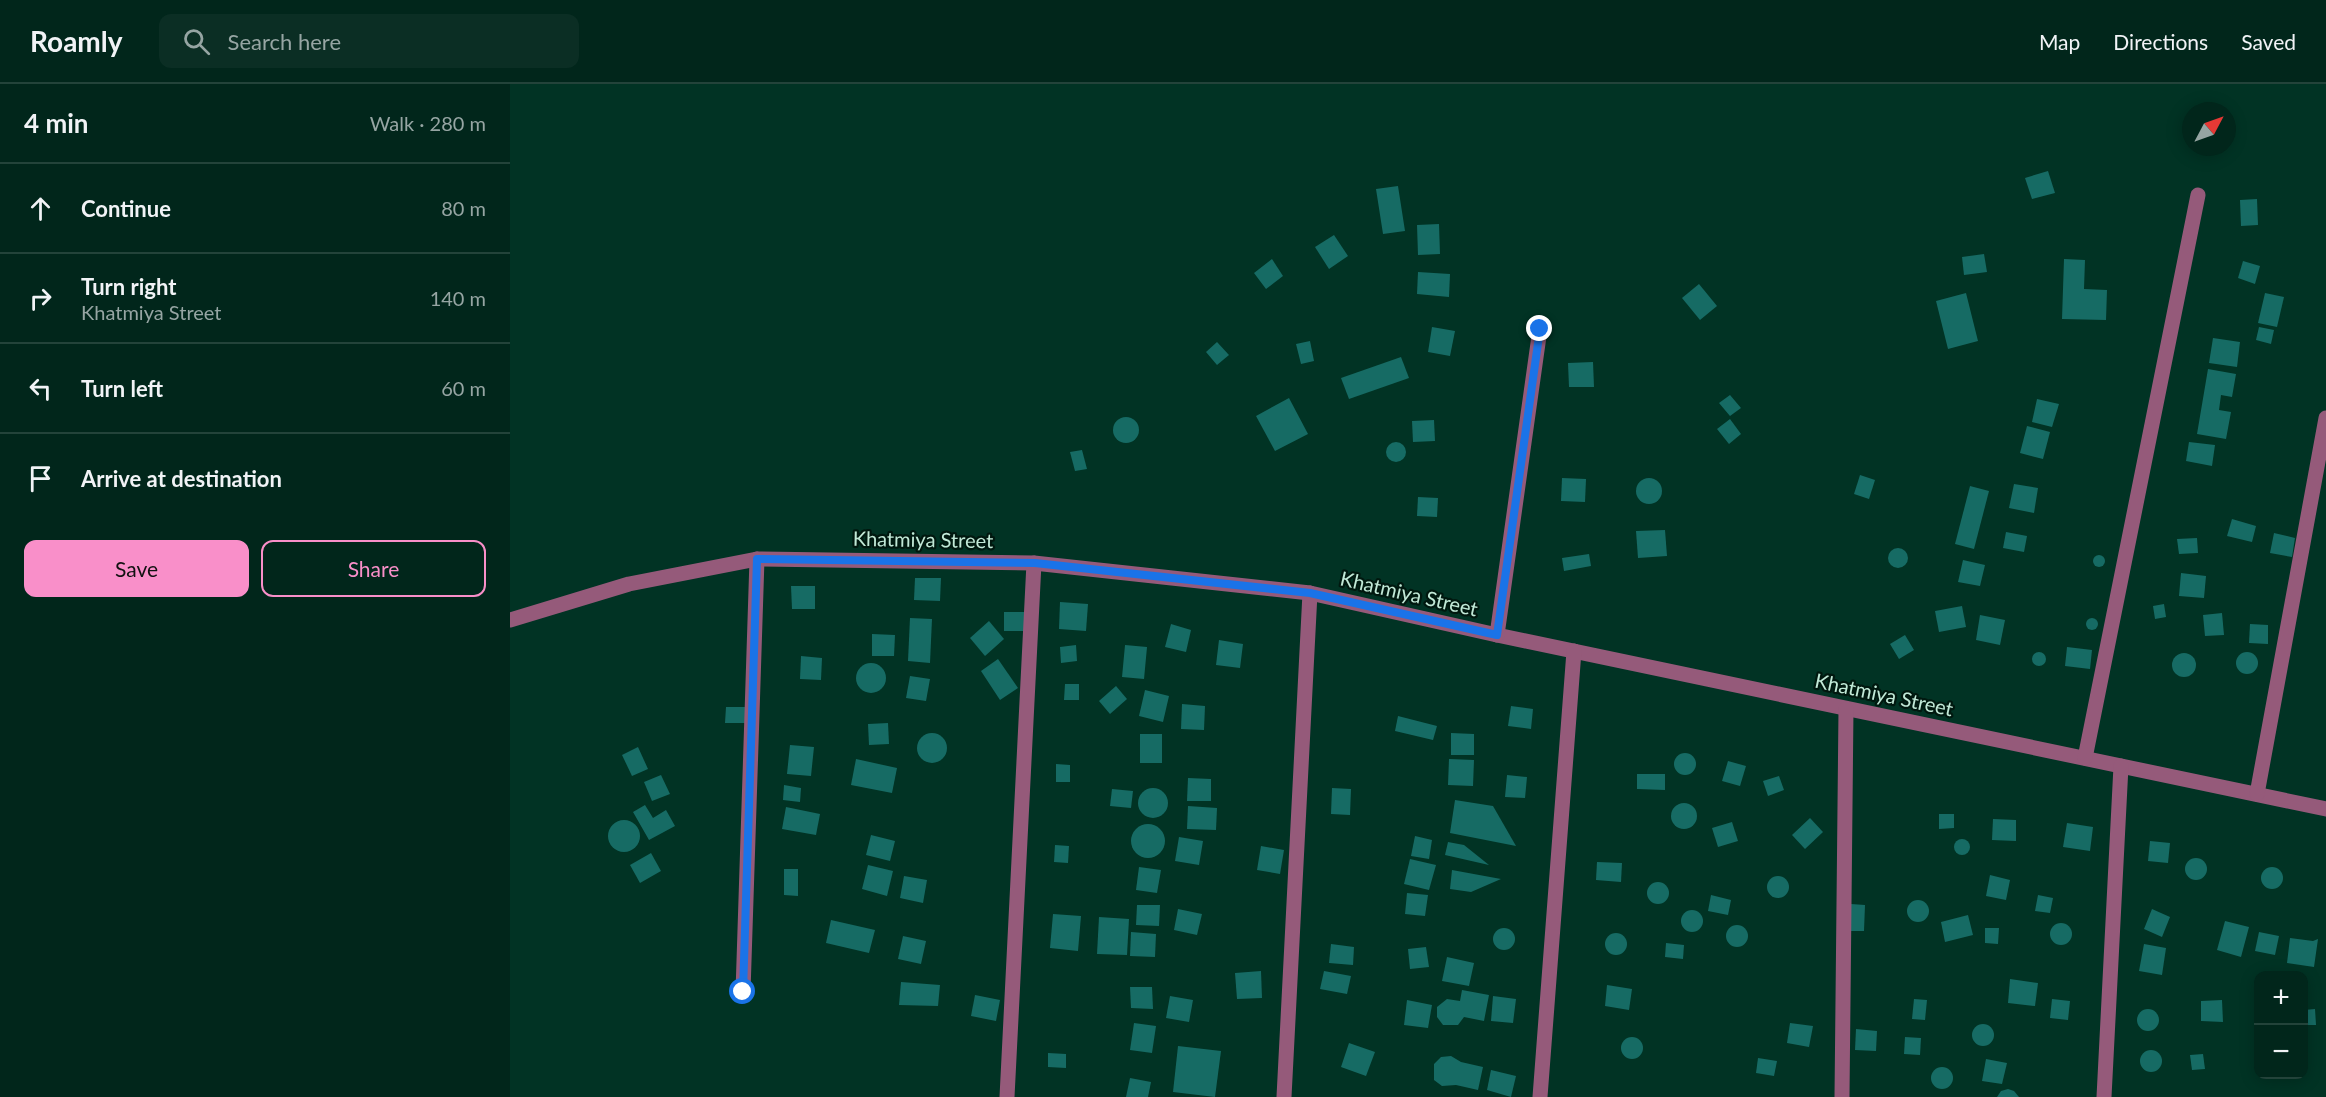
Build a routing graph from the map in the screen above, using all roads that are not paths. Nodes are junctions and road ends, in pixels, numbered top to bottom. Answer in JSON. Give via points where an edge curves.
{"nodes":[{"id":1,"x":2198,"y":195,"type":"dead end"},
{"id":2,"x":1540,"y":329,"type":"dead end"},
{"id":3,"x":2326,"y":418,"type":"edge"},
{"id":4,"x":757,"y":559,"type":"junction"},
{"id":5,"x":1035,"y":563,"type":"junction"},
{"id":6,"x":1310,"y":593,"type":"junction"},
{"id":7,"x":510,"y":620,"type":"edge"},
{"id":8,"x":1497,"y":635,"type":"junction"},
{"id":9,"x":1574,"y":651,"type":"junction"},
{"id":10,"x":1846,"y":709,"type":"junction"},
{"id":11,"x":2085,"y":758,"type":"junction"},
{"id":12,"x":2121,"y":766,"type":"junction"},
{"id":13,"x":2257,"y":794,"type":"junction"},
{"id":14,"x":2326,"y":808,"type":"edge"},
{"id":15,"x":743,"y":992,"type":"dead end"},
{"id":16,"x":1008,"y":1097,"type":"edge"},
{"id":17,"x":1284,"y":1097,"type":"edge"},
{"id":18,"x":1540,"y":1097,"type":"edge"},
{"id":19,"x":1842,"y":1097,"type":"edge"},
{"id":20,"x":2104,"y":1097,"type":"edge"}],
"edges":[{"from":1,"to":11,"type":"street"},
{"from":2,"to":8,"type":"street"},
{"from":3,"to":13,"type":"street"},
{"from":4,"to":5,"type":"street","name":"Khatmiya Street"},
{"from":4,"to":7,"type":"street","name":"Khatmiya Street","via":[[629,584]]},
{"from":4,"to":15,"type":"street"},
{"from":5,"to":6,"type":"street","name":"Khatmiya Street"},
{"from":5,"to":16,"type":"street"},
{"from":6,"to":8,"type":"street","name":"Khatmiya Street"},
{"from":6,"to":17,"type":"street"},
{"from":8,"to":9,"type":"street","name":"Khatmiya Street"},
{"from":9,"to":10,"type":"street","name":"Khatmiya Street"},
{"from":9,"to":18,"type":"street"},
{"from":10,"to":11,"type":"street","name":"Khatmiya Street"},
{"from":10,"to":19,"type":"street"},
{"from":11,"to":12,"type":"street","name":"Khatmiya Street"},
{"from":12,"to":13,"type":"street","name":"Khatmiya Street"},
{"from":12,"to":20,"type":"street"},
{"from":13,"to":14,"type":"street","name":"Khatmiya Street"}]}
